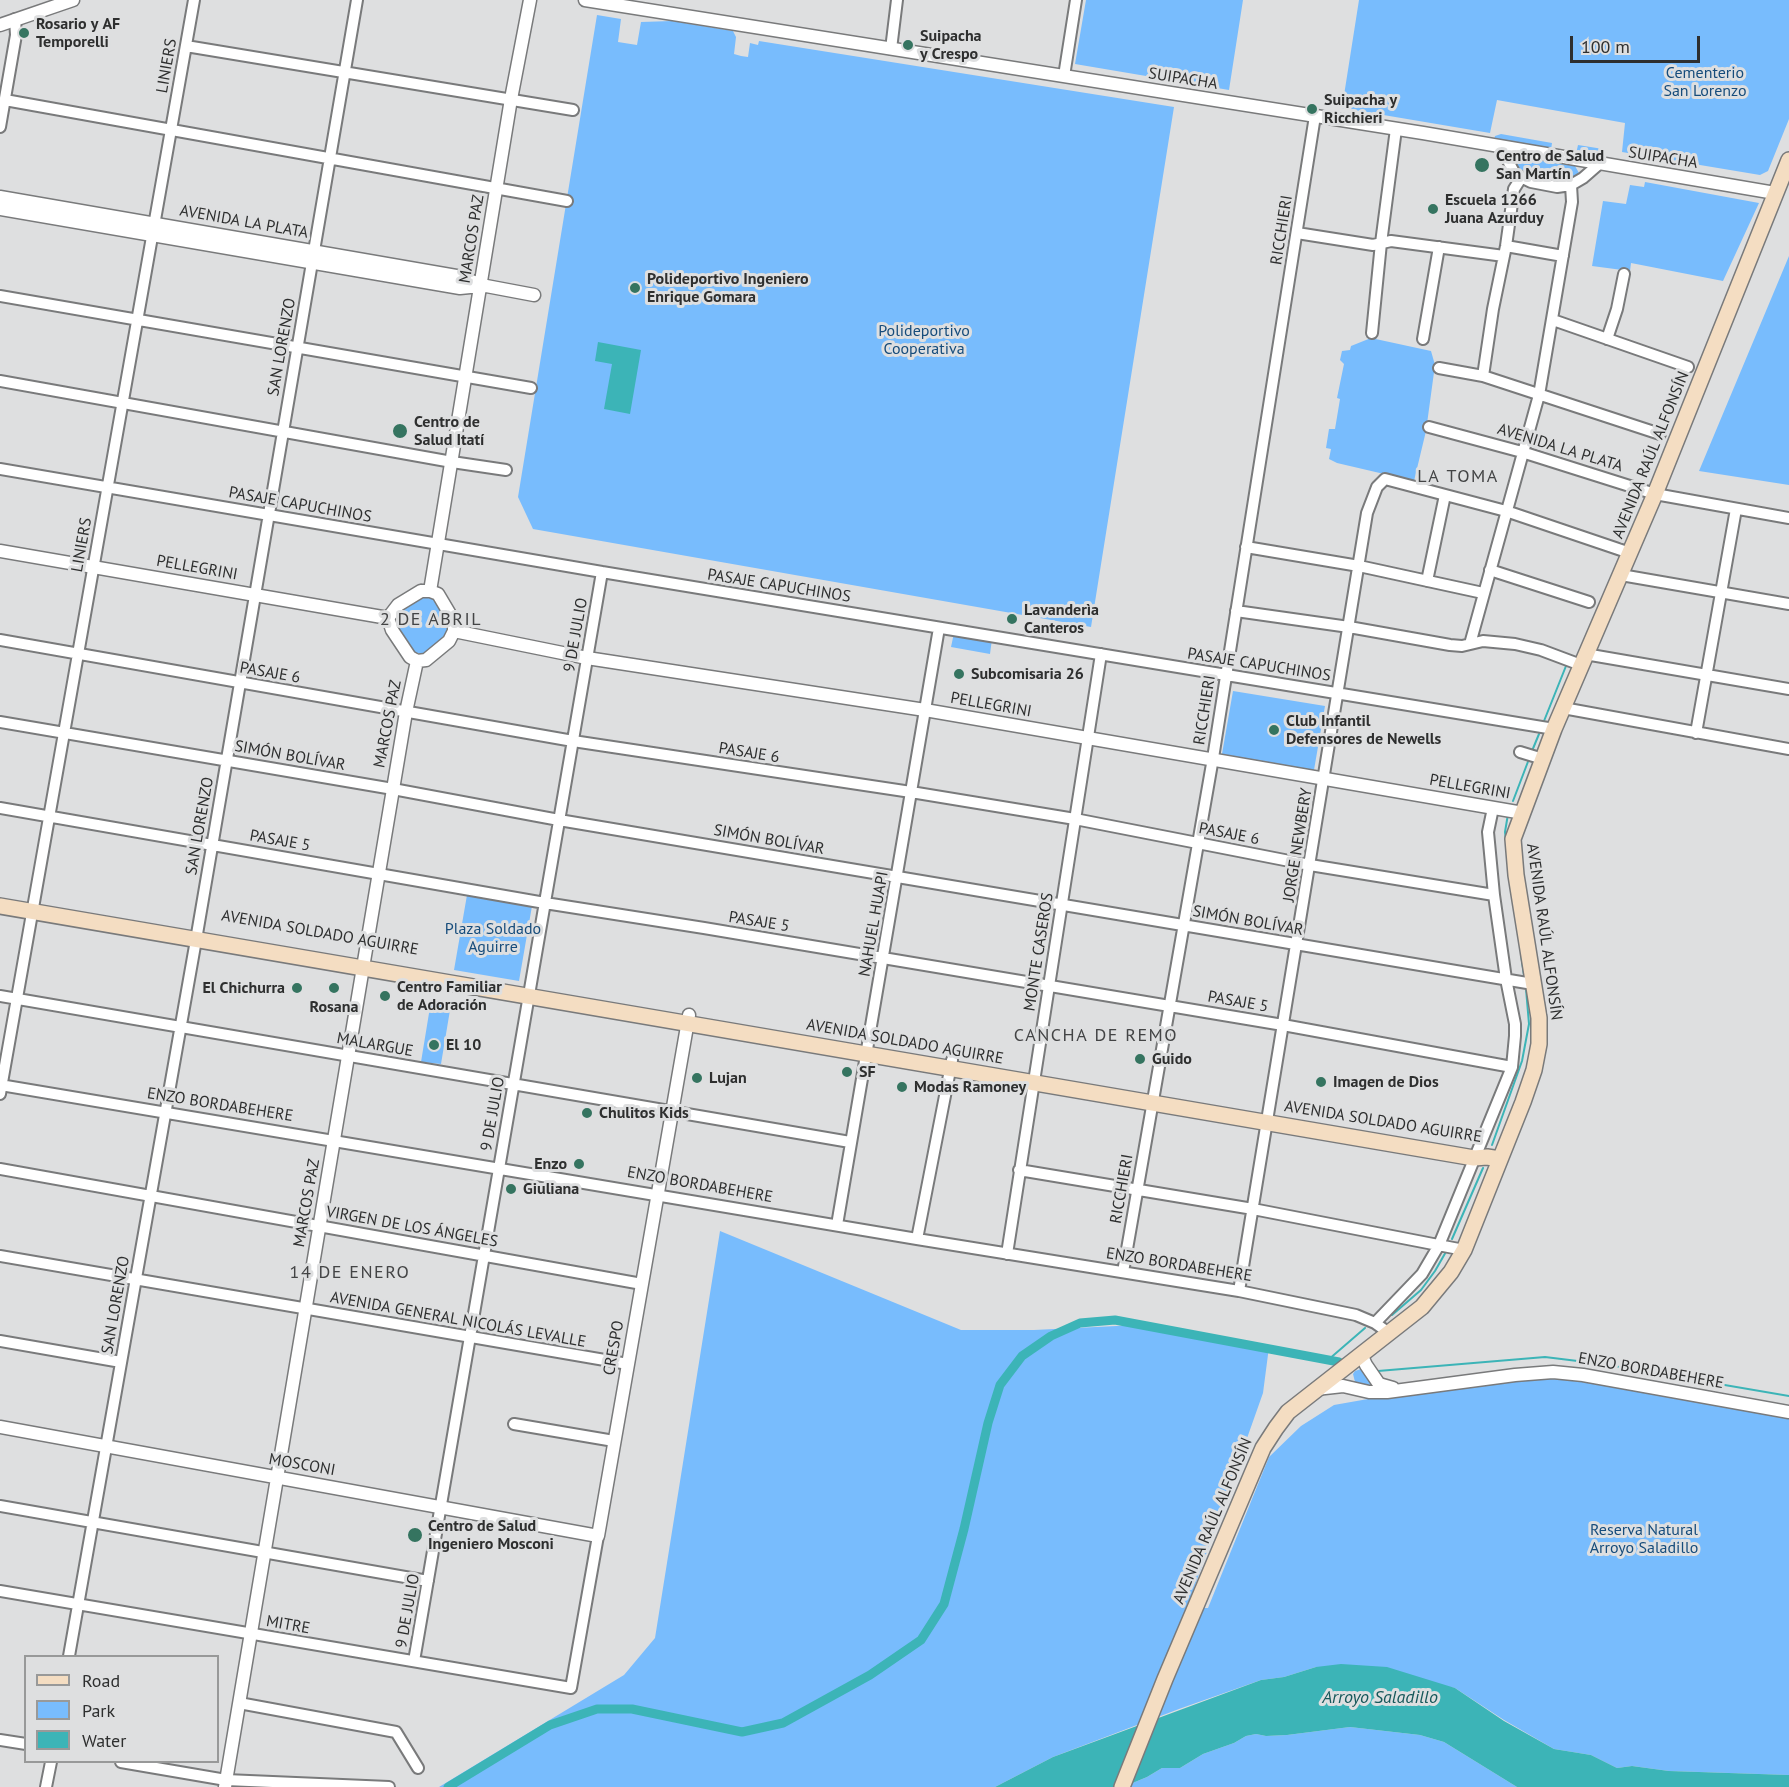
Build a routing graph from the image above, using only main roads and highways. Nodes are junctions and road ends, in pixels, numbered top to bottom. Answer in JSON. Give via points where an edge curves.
{"nodes":[{"id":1,"x":1789,"y":160,"type":"edge"},
{"id":2,"x":0,"y":896,"type":"edge"},
{"id":3,"x":0,"y":906,"type":"edge"},
{"id":4,"x":33,"y":907,"type":"junction"},
{"id":5,"x":1485,"y":1156,"type":"junction"},
{"id":6,"x":1122,"y":1787,"type":"edge"}],
"edges":[{"from":1,"to":5,"type":"main road","name":"AVENIDA RAÚL ALFONSÍN","via":[[1621,575],[1554,729],[1531,755],[1523,813],[1514,839],[1539,1036],[1534,1070]]},
{"from":2,"to":4,"type":"main road","name":"AVENIDA SOLDADO AGUIRRE"},
{"from":3,"to":4,"type":"main road","name":"AVENIDA SOLDADO AGUIRRE"},
{"from":4,"to":5,"type":"main road","name":"AVENIDA SOLDADO AGUIRRE"},
{"from":5,"to":6,"type":"main road","name":"AVENIDA RAÚL ALFONSÍN","via":[[1464,1250],[1438,1290],[1422,1307],[1288,1412],[1263,1448]]}]}
